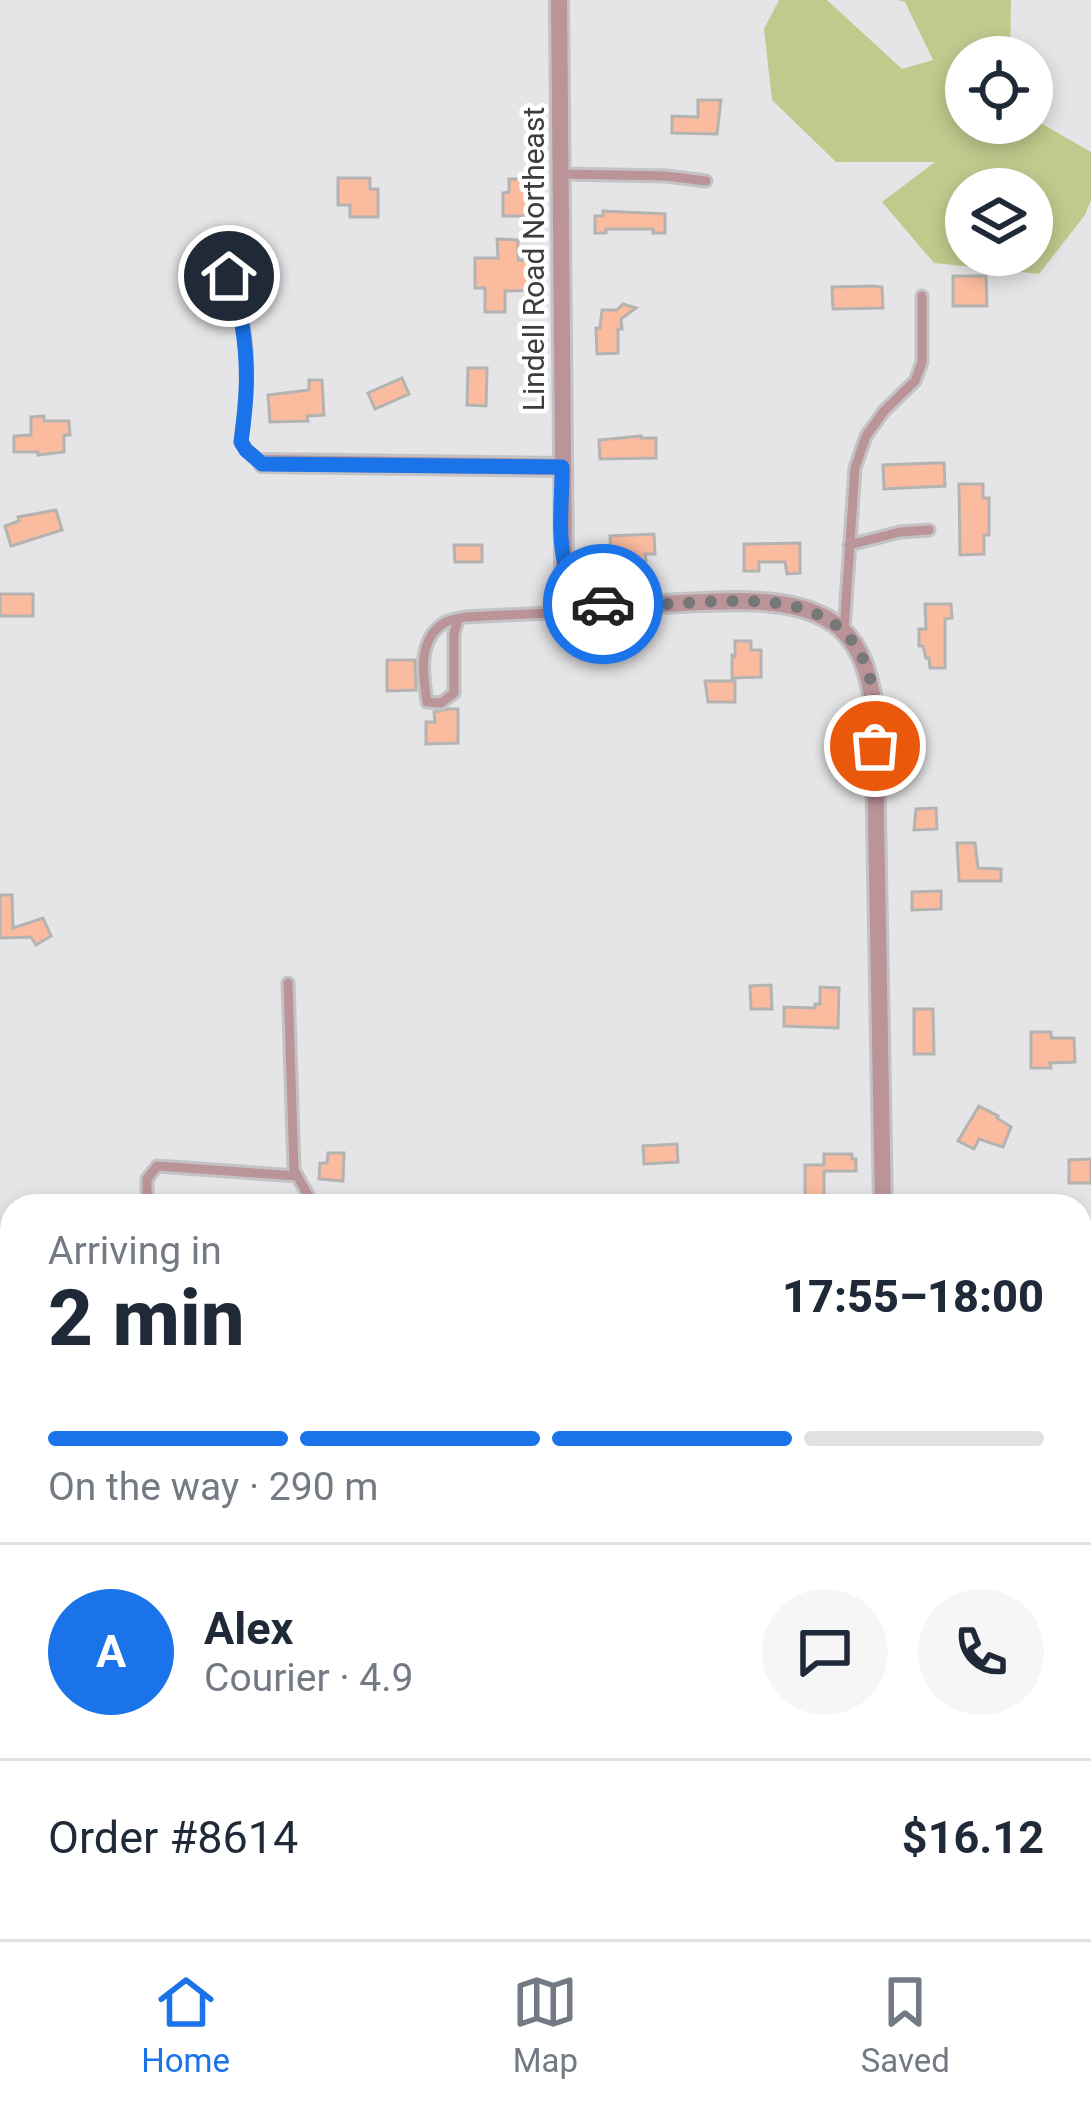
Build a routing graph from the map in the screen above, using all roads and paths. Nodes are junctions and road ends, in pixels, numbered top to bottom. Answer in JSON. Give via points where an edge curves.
{"nodes":[{"id":1,"x":559,"y":0,"type":"edge"},
{"id":2,"x":560,"y":174,"type":"junction"},
{"id":3,"x":706,"y":181,"type":"dead end"},
{"id":4,"x":228,"y":261,"type":"dead end"},
{"id":5,"x":922,"y":296,"type":"dead end"},
{"id":6,"x":262,"y":464,"type":"joint"},
{"id":7,"x":562,"y":467,"type":"junction"},
{"id":8,"x":928,"y":530,"type":"dead end"},
{"id":9,"x":849,"y":545,"type":"junction"},
{"id":10,"x":592,"y":601,"type":"junction"},
{"id":11,"x":458,"y":619,"type":"junction"},
{"id":12,"x":844,"y":631,"type":"junction"},
{"id":13,"x":288,"y":983,"type":"dead end"},
{"id":14,"x":297,"y":1176,"type":"junction"},
{"id":15,"x":147,"y":1194,"type":"edge"},
{"id":16,"x":307,"y":1194,"type":"edge"},
{"id":17,"x":884,"y":1194,"type":"edge"}],
"edges":[{"from":1,"to":2,"type":"street","name":"Lindell Road Northeast"},
{"from":2,"to":3,"type":"lane"},
{"from":2,"to":7,"type":"street","name":"Lindell Road Northeast"},
{"from":4,"to":6,"type":"lane","via":[[248,381],[241,442]]},
{"from":5,"to":9,"type":"lane","via":[[922,362],[866,436]]},
{"from":6,"to":7,"type":"street"},
{"from":7,"to":10,"type":"street","name":"Lindell Road Northeast","via":[[564,566]]},
{"from":8,"to":9,"type":"lane"},
{"from":9,"to":12,"type":"lane"},
{"from":10,"to":11,"type":"lane","via":[[567,612]]},
{"from":10,"to":12,"type":"street","via":[[785,604]]},
{"from":11,"to":11,"type":"lane","via":[[427,643],[427,702],[454,693]]},
{"from":12,"to":17,"type":"street","via":[[868,673],[874,705]]},
{"from":13,"to":14,"type":"lane"},
{"from":14,"to":15,"type":"lane","via":[[158,1166]]},
{"from":14,"to":16,"type":"lane"}]}
